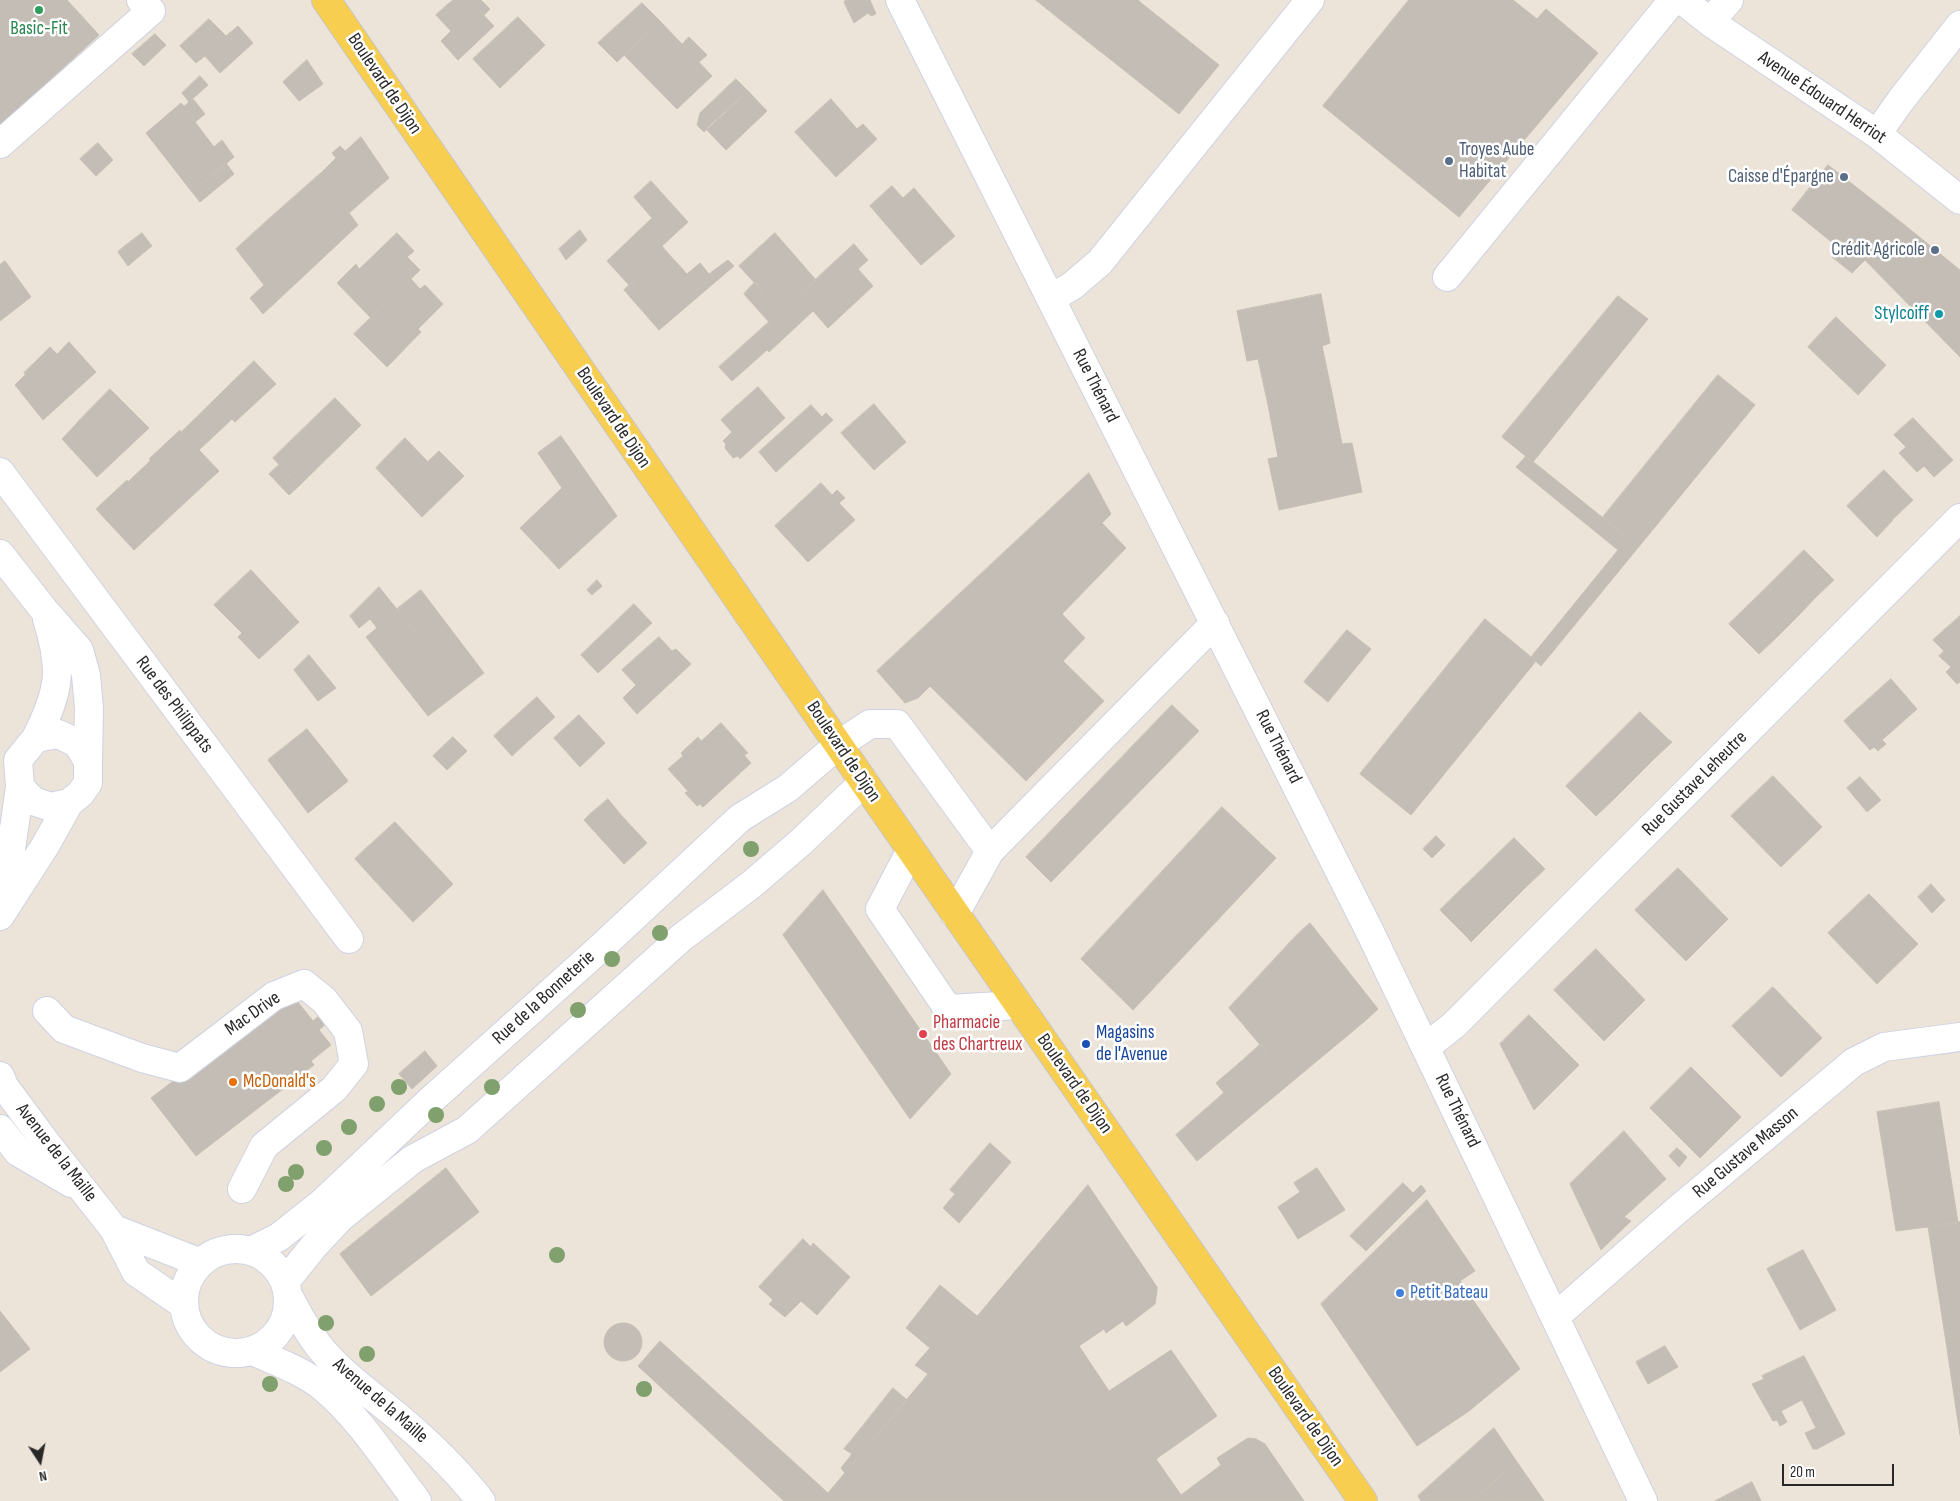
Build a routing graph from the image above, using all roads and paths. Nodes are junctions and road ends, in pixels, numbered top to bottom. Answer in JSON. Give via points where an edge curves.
{"nodes":[{"id":1,"x":326,"y":0,"type":"edge"},
{"id":2,"x":900,"y":0,"type":"edge"},
{"id":3,"x":1310,"y":0,"type":"edge"},
{"id":4,"x":1673,"y":0,"type":"edge"},
{"id":5,"x":1682,"y":0,"type":"edge"},
{"id":6,"x":1729,"y":0,"type":"edge"},
{"id":7,"x":151,"y":4,"type":"edge"},
{"id":8,"x":1710,"y":22,"type":"junction"},
{"id":9,"x":1960,"y":25,"type":"edge"},
{"id":10,"x":1877,"y":134,"type":"junction"},
{"id":11,"x":0,"y":144,"type":"edge"},
{"id":12,"x":1960,"y":200,"type":"edge"},
{"id":13,"x":1448,"y":277,"type":"dead end"},
{"id":14,"x":1050,"y":298,"type":"junction"},
{"id":15,"x":0,"y":472,"type":"edge"},
{"id":16,"x":1960,"y":518,"type":"edge"},
{"id":17,"x":0,"y":554,"type":"edge"},
{"id":18,"x":44,"y":610,"type":"junction"},
{"id":19,"x":1215,"y":624,"type":"junction"},
{"id":20,"x":36,"y":738,"type":"junction"},
{"id":21,"x":838,"y":745,"type":"junction"},
{"id":22,"x":88,"y":761,"type":"junction"},
{"id":23,"x":864,"y":782,"type":"junction"},
{"id":24,"x":20,"y":787,"type":"junction"},
{"id":25,"x":69,"y":803,"type":"junction"},
{"id":26,"x":911,"y":850,"type":"junction"},
{"id":27,"x":990,"y":851,"type":"junction"},
{"id":28,"x":0,"y":902,"type":"edge"},
{"id":29,"x":955,"y":914,"type":"junction"},
{"id":30,"x":0,"y":916,"type":"edge"},
{"id":31,"x":349,"y":939,"type":"dead end"},
{"id":32,"x":1018,"y":1005,"type":"junction"},
{"id":33,"x":47,"y":1010,"type":"dead end"},
{"id":34,"x":1960,"y":1037,"type":"edge"},
{"id":35,"x":1426,"y":1047,"type":"junction"},
{"id":36,"x":0,"y":1076,"type":"edge"},
{"id":37,"x":0,"y":1129,"type":"edge"},
{"id":38,"x":242,"y":1189,"type":"dead end"},
{"id":39,"x":85,"y":1191,"type":"junction"},
{"id":40,"x":114,"y":1229,"type":"junction"},
{"id":41,"x":251,"y":1251,"type":"junction"},
{"id":42,"x":201,"y":1262,"type":"junction"},
{"id":43,"x":287,"y":1289,"type":"junction"},
{"id":44,"x":184,"y":1305,"type":"junction"},
{"id":45,"x":1555,"y":1317,"type":"junction"},
{"id":46,"x":253,"y":1351,"type":"junction"},
{"id":47,"x":417,"y":1501,"type":"edge"},
{"id":48,"x":480,"y":1501,"type":"edge"},
{"id":49,"x":1363,"y":1501,"type":"edge"},
{"id":50,"x":1643,"y":1501,"type":"edge"}],
"edges":[{"from":1,"to":21,"type":"main road","name":"Boulevard de Dijon"},
{"from":2,"to":14,"type":"street","name":"Rue Thénard"},
{"from":3,"to":14,"type":"street","via":[[1100,262],[1072,286]]},
{"from":4,"to":13,"type":"street"},
{"from":5,"to":8,"type":"street","name":"Avenue Édouard Herriot"},
{"from":6,"to":8,"type":"street"},
{"from":7,"to":11,"type":"street"},
{"from":8,"to":10,"type":"street","name":"Avenue Édouard Herriot"},
{"from":9,"to":10,"type":"street"},
{"from":10,"to":12,"type":"street","name":"Avenue Édouard Herriot"},
{"from":14,"to":19,"type":"street","name":"Rue Thénard"},
{"from":15,"to":31,"type":"street","name":"Rue des Philippats"},
{"from":16,"to":35,"type":"street","name":"Rue Gustave Leheutre","via":[[1454,1025]]},
{"from":17,"to":18,"type":"street"},
{"from":18,"to":20,"type":"street","via":[[58,667],[56,692]]},
{"from":18,"to":22,"type":"street","via":[[79,650],[86,675],[89,708]]},
{"from":19,"to":27,"type":"street"},
{"from":19,"to":35,"type":"street","name":"Rue Thénard"},
{"from":20,"to":22,"type":"street","via":[[58,734],[77,743]]},
{"from":20,"to":24,"type":"street","via":[[18,760]]},
{"from":21,"to":23,"type":"main road","name":"Boulevard de Dijon"},
{"from":21,"to":27,"type":"street","name":"Rue de la Bonneterie","via":[[870,724],[897,724]]},
{"from":21,"to":41,"type":"street","name":"Rue de la Bonneterie","via":[[788,788],[740,818],[322,1203],[278,1237]]},
{"from":22,"to":25,"type":"street","via":[[88,783]]},
{"from":23,"to":26,"type":"main road","name":"Boulevard de Dijon"},
{"from":23,"to":43,"type":"street","via":[[801,842],[681,938],[467,1130],[413,1159],[342,1217],[313,1246]]},
{"from":24,"to":25,"type":"street","via":[[33,801],[51,807]]},
{"from":24,"to":28,"type":"street"},
{"from":25,"to":30,"type":"street"},
{"from":26,"to":29,"type":"main road","name":"Boulevard de Dijon"},
{"from":26,"to":32,"type":"street","via":[[880,909],[948,1009]]},
{"from":27,"to":29,"type":"street"},
{"from":29,"to":32,"type":"main road","name":"Boulevard de Dijon"},
{"from":32,"to":49,"type":"main road","name":"Boulevard de Dijon"},
{"from":33,"to":38,"type":"street","name":"Mac Drive","via":[[64,1029],[142,1058],[180,1068],[274,996],[304,984],[324,1000],[348,1030],[354,1064],[334,1089],[264,1146]]},
{"from":34,"to":45,"type":"street","name":"Rue Gustave Masson","via":[[1884,1047],[1854,1062]]},
{"from":35,"to":45,"type":"street","name":"Rue Thénard"},
{"from":36,"to":39,"type":"street","name":"Avenue de la Maille","via":[[4,1086]]},
{"from":37,"to":39,"type":"street","via":[[18,1152]]},
{"from":39,"to":40,"type":"street","name":"Avenue de la Maille"},
{"from":40,"to":42,"type":"street"},
{"from":40,"to":44,"type":"street","name":"Avenue de la Maille","via":[[136,1272]]},
{"from":41,"to":42,"type":"street","via":[[224,1250]]},
{"from":41,"to":43,"type":"street","via":[[266,1258],[277,1269]]},
{"from":42,"to":44,"type":"street","via":[[185,1289]]},
{"from":43,"to":46,"type":"street","via":[[288,1313],[281,1329],[269,1343]]},
{"from":43,"to":48,"type":"street","name":"Avenue de la Maille","via":[[300,1319],[323,1350],[366,1392],[435,1449]]},
{"from":44,"to":46,"type":"street","via":[[187,1321],[195,1335],[208,1346],[224,1353]]},
{"from":45,"to":50,"type":"street","name":"Rue Thénard"},
{"from":46,"to":47,"type":"street","name":"Avenue de la Maille","via":[[290,1367],[324,1388],[352,1417]]}]}
